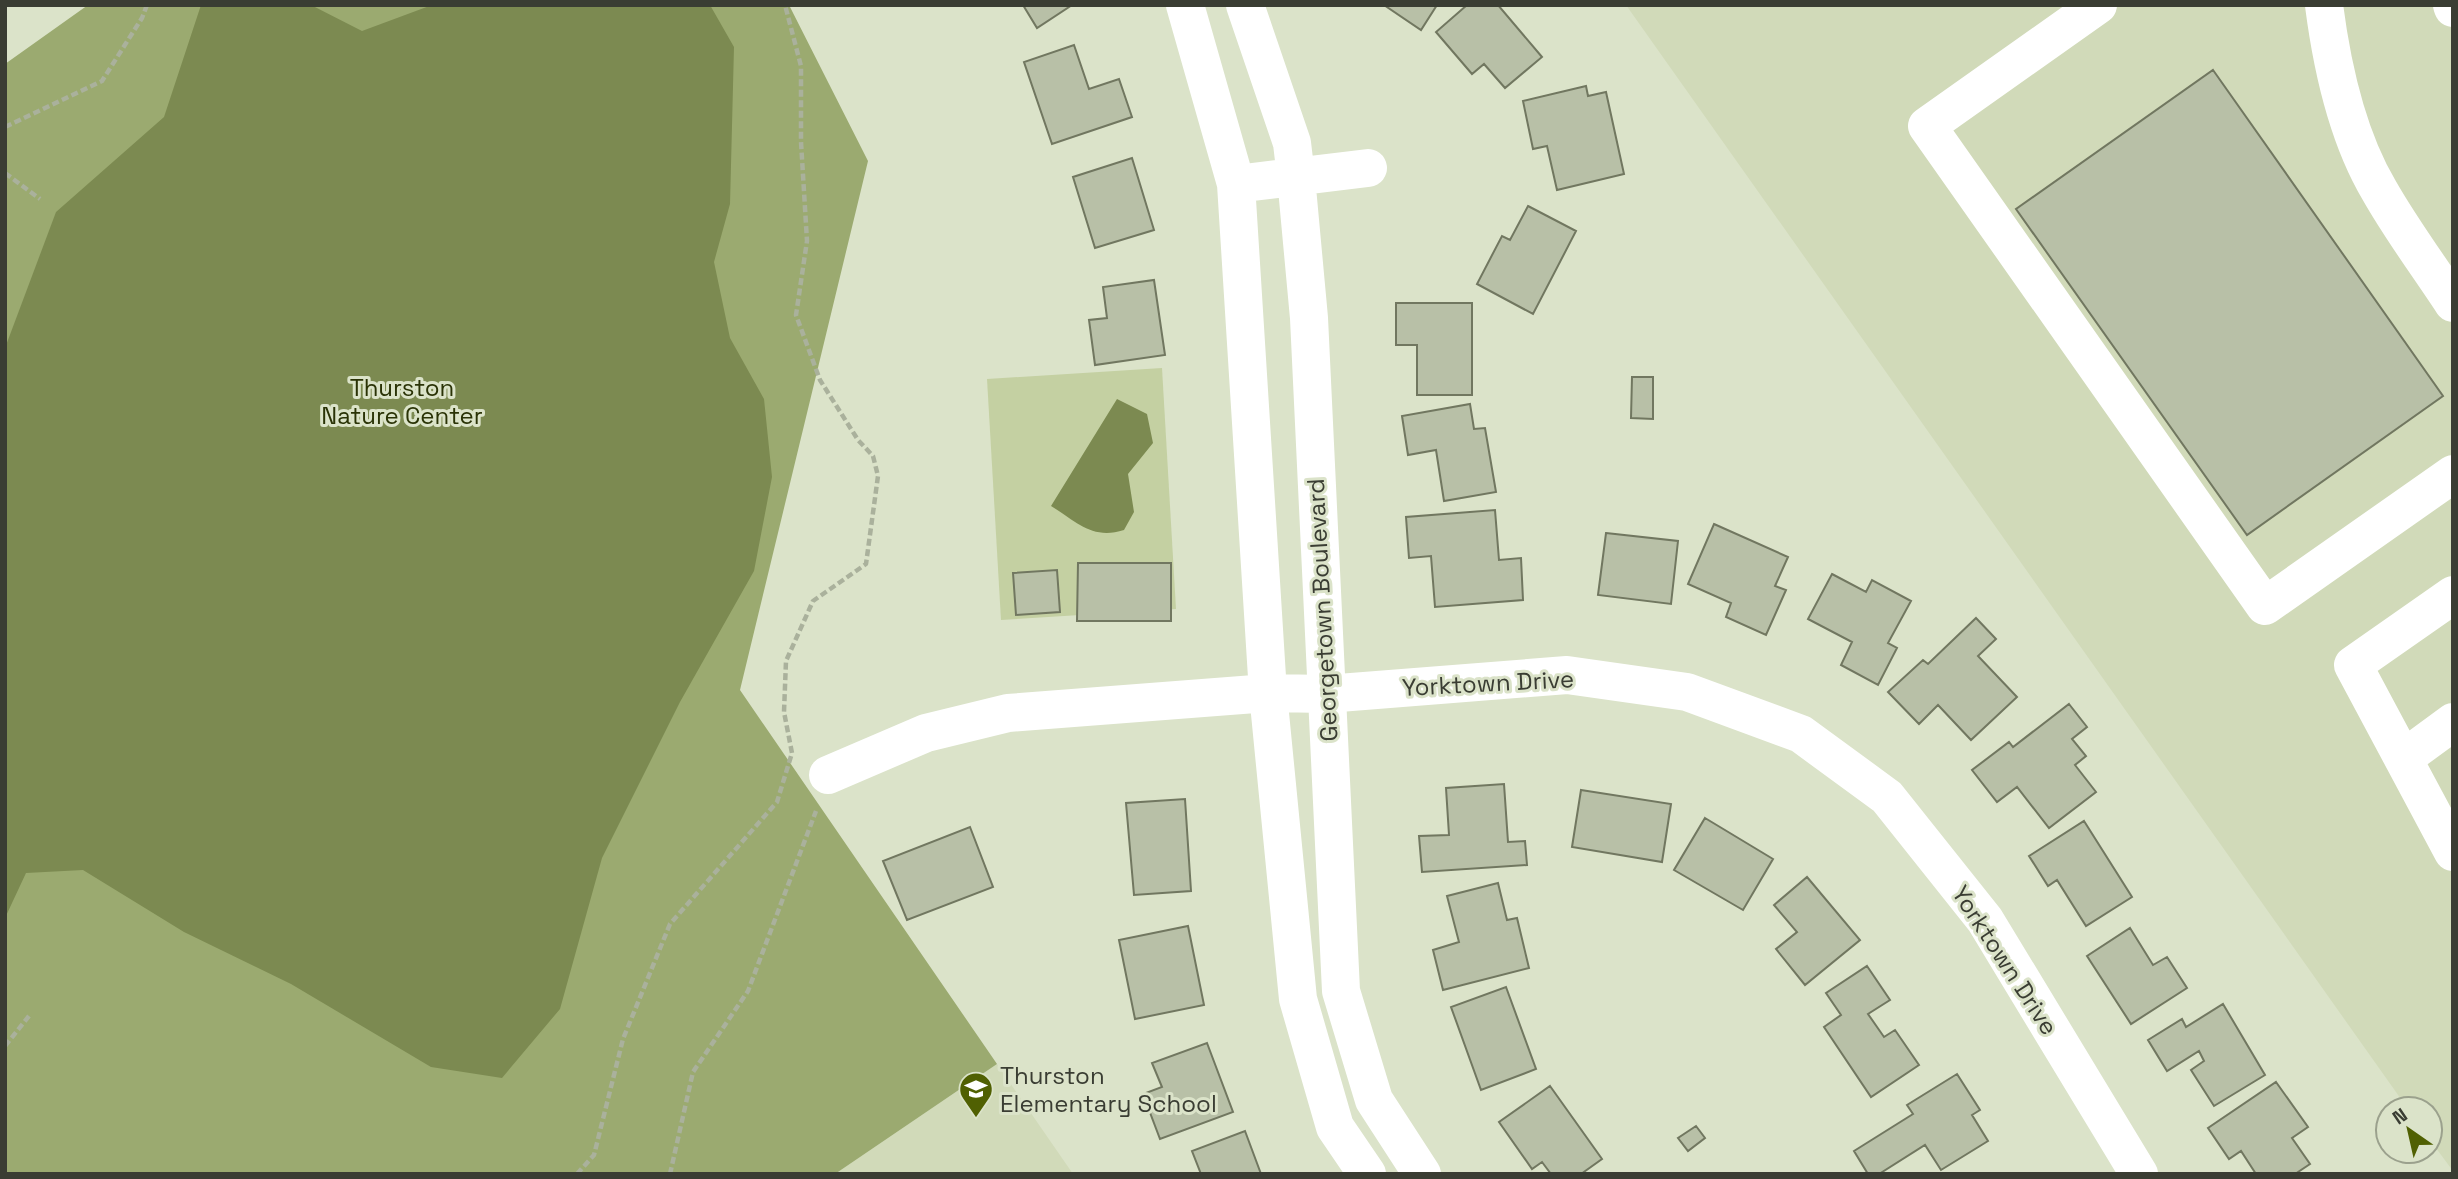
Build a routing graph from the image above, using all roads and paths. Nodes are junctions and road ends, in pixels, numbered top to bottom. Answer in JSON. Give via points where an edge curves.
{"nodes":[{"id":1,"x":147,"y":5,"type":"edge"},
{"id":2,"x":785,"y":5,"type":"edge"},
{"id":3,"x":1185,"y":5,"type":"edge"},
{"id":4,"x":1245,"y":5,"type":"edge"},
{"id":5,"x":2098,"y":5,"type":"edge"},
{"id":6,"x":2324,"y":5,"type":"edge"},
{"id":7,"x":5,"y":127,"type":"edge"},
{"id":8,"x":1368,"y":167,"type":"dead end"},
{"id":9,"x":5,"y":173,"type":"edge"},
{"id":10,"x":1296,"y":177,"type":"junction"},
{"id":11,"x":1236,"y":184,"type":"junction"},
{"id":12,"x":40,"y":199,"type":"dead end"},
{"id":13,"x":2453,"y":303,"type":"edge"},
{"id":14,"x":2453,"y":474,"type":"edge"},
{"id":15,"x":2453,"y":594,"type":"edge"},
{"id":16,"x":1268,"y":693,"type":"junction"},
{"id":17,"x":1326,"y":694,"type":"junction"},
{"id":18,"x":2453,"y":722,"type":"edge"},
{"id":19,"x":2404,"y":758,"type":"junction"},
{"id":20,"x":828,"y":775,"type":"joint"},
{"id":21,"x":2453,"y":852,"type":"edge"},
{"id":22,"x":29,"y":1016,"type":"dead end"},
{"id":23,"x":1356,"y":1041,"type":"junction"},
{"id":24,"x":5,"y":1045,"type":"edge"},
{"id":25,"x":1312,"y":1048,"type":"junction"},
{"id":26,"x":577,"y":1174,"type":"edge"},
{"id":27,"x":670,"y":1174,"type":"edge"},
{"id":28,"x":1367,"y":1174,"type":"edge"},
{"id":29,"x":1422,"y":1174,"type":"edge"},
{"id":30,"x":2139,"y":1174,"type":"edge"}],
"edges":[{"from":1,"to":7,"type":"path","via":[[102,81]]},
{"from":2,"to":26,"type":"path","via":[[801,66],[807,241],[796,315],[820,380],[873,456],[878,476],[866,564],[813,601],[786,662],[784,712],[792,753],[777,802],[670,924],[623,1039],[594,1155]]},
{"from":3,"to":11,"type":"street"},
{"from":4,"to":10,"type":"street","name":"Georgetown Boulevard","via":[[1292,143]]},
{"from":5,"to":14,"type":"street","via":[[1927,126],[2265,606]]},
{"from":6,"to":13,"type":"street","via":[[2331,55],[2377,188]]},
{"from":8,"to":10,"type":"street"},
{"from":9,"to":12,"type":"path"},
{"from":10,"to":11,"type":"street"},
{"from":10,"to":17,"type":"street","name":"Georgetown Boulevard","via":[[1309,318]]},
{"from":11,"to":16,"type":"street"},
{"from":15,"to":19,"type":"street","via":[[2353,665]]},
{"from":16,"to":17,"type":"street","name":"Yorktown Drive"},
{"from":16,"to":20,"type":"street","name":"Yorktown Drive","via":[[1008,713],[926,733]]},
{"from":16,"to":25,"type":"street","via":[[1298,999]]},
{"from":17,"to":23,"type":"street","name":"Georgetown Boulevard","via":[[1341,991]]},
{"from":17,"to":30,"type":"street","name":"Yorktown Drive","via":[[1567,675],[1687,692],[1801,734],[1887,797],[1985,920]]},
{"from":18,"to":19,"type":"street"},
{"from":19,"to":21,"type":"street"},
{"from":20,"to":27,"type":"path","via":[[748,991],[693,1072]]},
{"from":22,"to":24,"type":"path"},
{"from":23,"to":25,"type":"street"},
{"from":23,"to":29,"type":"street","name":"Georgetown Boulevard","via":[[1374,1100]]},
{"from":25,"to":28,"type":"street","via":[[1335,1127]]}]}
